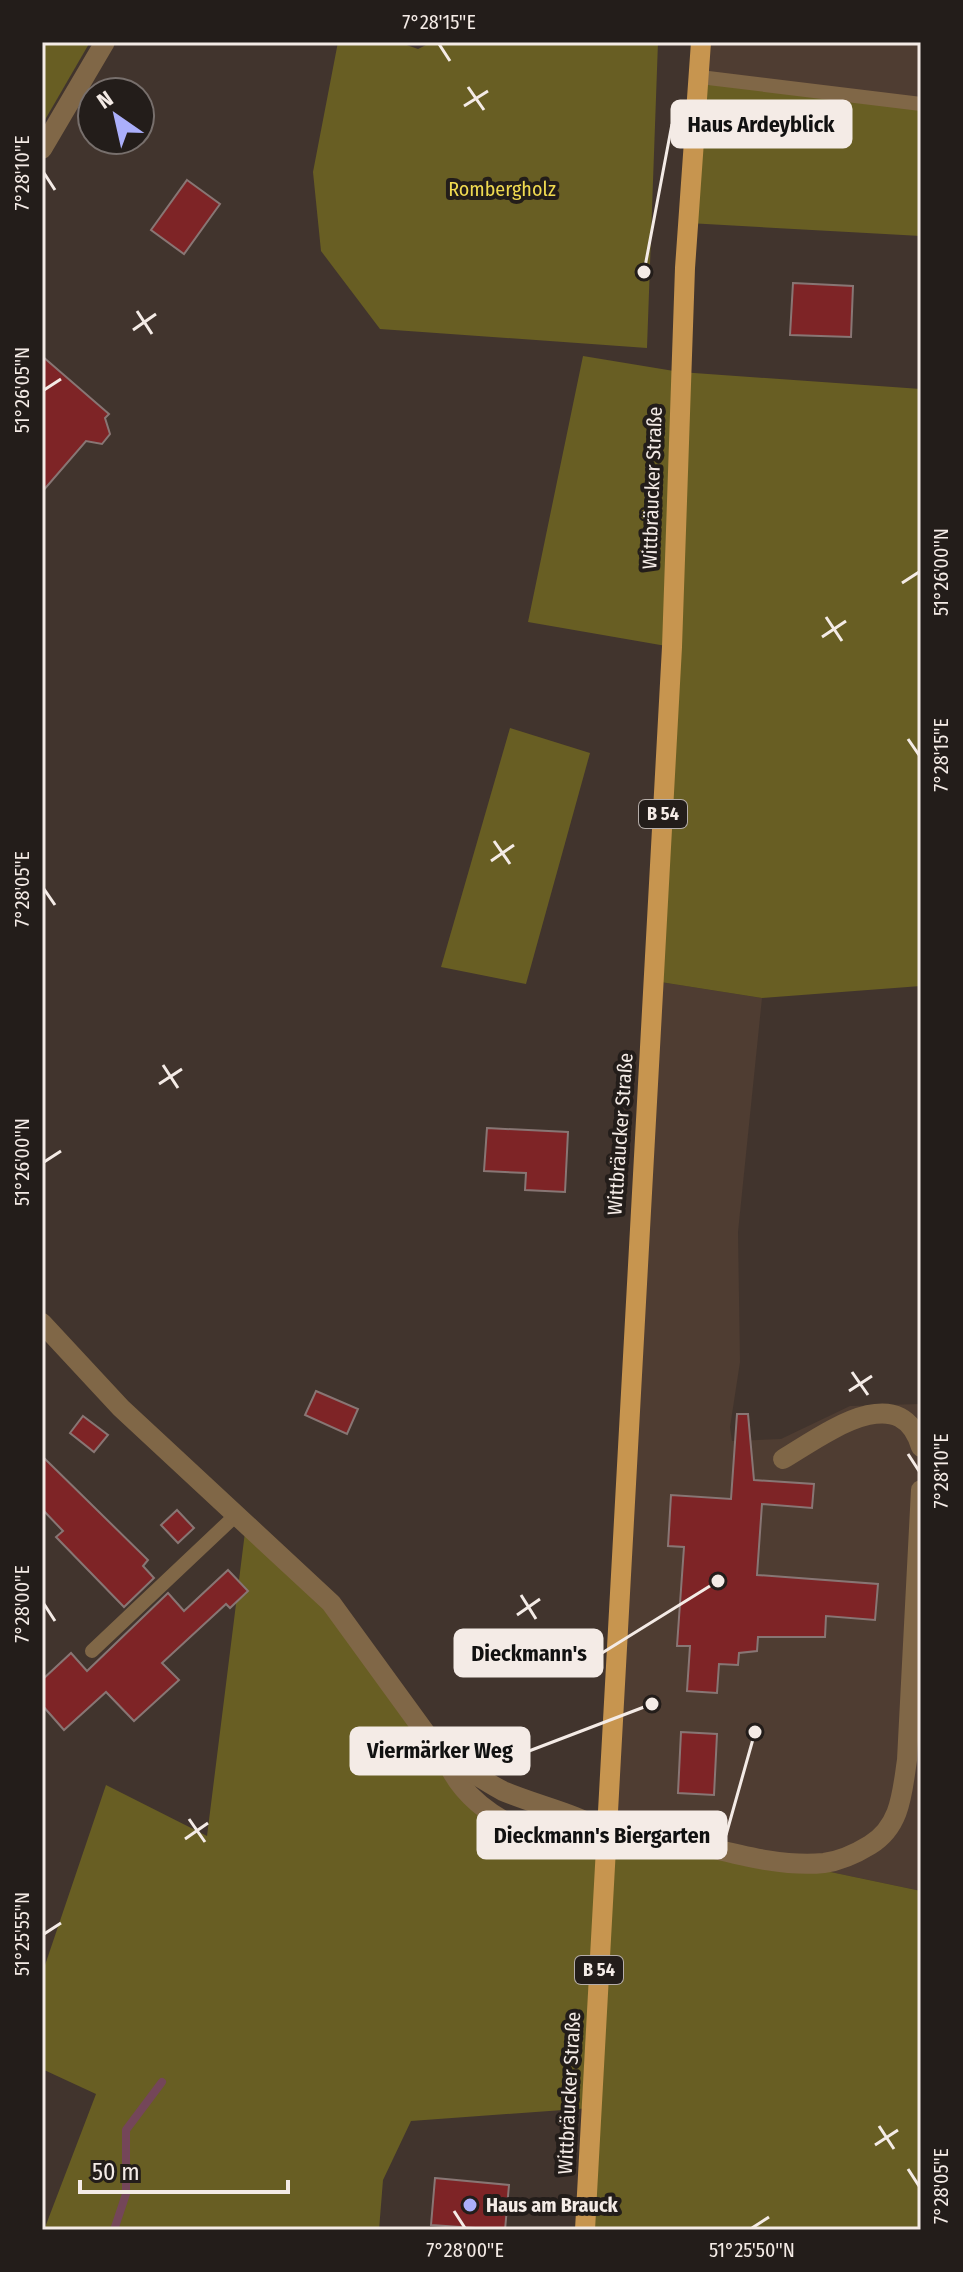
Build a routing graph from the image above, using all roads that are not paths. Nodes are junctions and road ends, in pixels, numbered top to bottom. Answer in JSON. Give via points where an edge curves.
{"nodes":[{"id":1,"x":105,"y":42,"type":"edge"},
{"id":2,"x":701,"y":42,"type":"edge"},
{"id":3,"x":700,"y":77,"type":"junction"},
{"id":4,"x":921,"y":104,"type":"edge"},
{"id":5,"x":42,"y":149,"type":"edge"},
{"id":6,"x":42,"y":1323,"type":"edge"},
{"id":7,"x":921,"y":1447,"type":"edge"},
{"id":8,"x":783,"y":1459,"type":"dead end"},
{"id":9,"x":921,"y":1490,"type":"edge"},
{"id":10,"x":236,"y":1515,"type":"junction"},
{"id":11,"x":92,"y":1651,"type":"dead end"},
{"id":12,"x":916,"y":1659,"type":"edge"},
{"id":13,"x":914,"y":1720,"type":"edge"},
{"id":14,"x":448,"y":1764,"type":"junction"},
{"id":15,"x":606,"y":1832,"type":"junction"},
{"id":16,"x":585,"y":2230,"type":"edge"}],
"edges":[{"from":1,"to":5,"type":"street"},
{"from":2,"to":3,"type":"main road","name":"Wittbräucker Straße","number":"B 54"},
{"from":3,"to":4,"type":"lane"},
{"from":3,"to":15,"type":"main road","name":"Wittbräucker Straße","number":"B 54","via":[[682,328],[672,647]]},
{"from":6,"to":10,"type":"street","via":[[121,1408]]},
{"from":7,"to":8,"type":"street","via":[[915,1427],[897,1415],[869,1413]]},
{"from":9,"to":12,"type":"street"},
{"from":10,"to":11,"type":"lane"},
{"from":10,"to":14,"type":"street","via":[[331,1603]]},
{"from":12,"to":13,"type":"street"},
{"from":13,"to":15,"type":"street","via":[[893,1823],[853,1855],[825,1863],[783,1862],[693,1842]]},
{"from":14,"to":15,"type":"street","via":[[468,1768],[500,1789],[579,1816]]},
{"from":14,"to":15,"type":"street","via":[[457,1783],[480,1805],[524,1831],[552,1839]]},
{"from":15,"to":16,"type":"main road","name":"Wittbräucker Straße","number":"B 54"}]}
